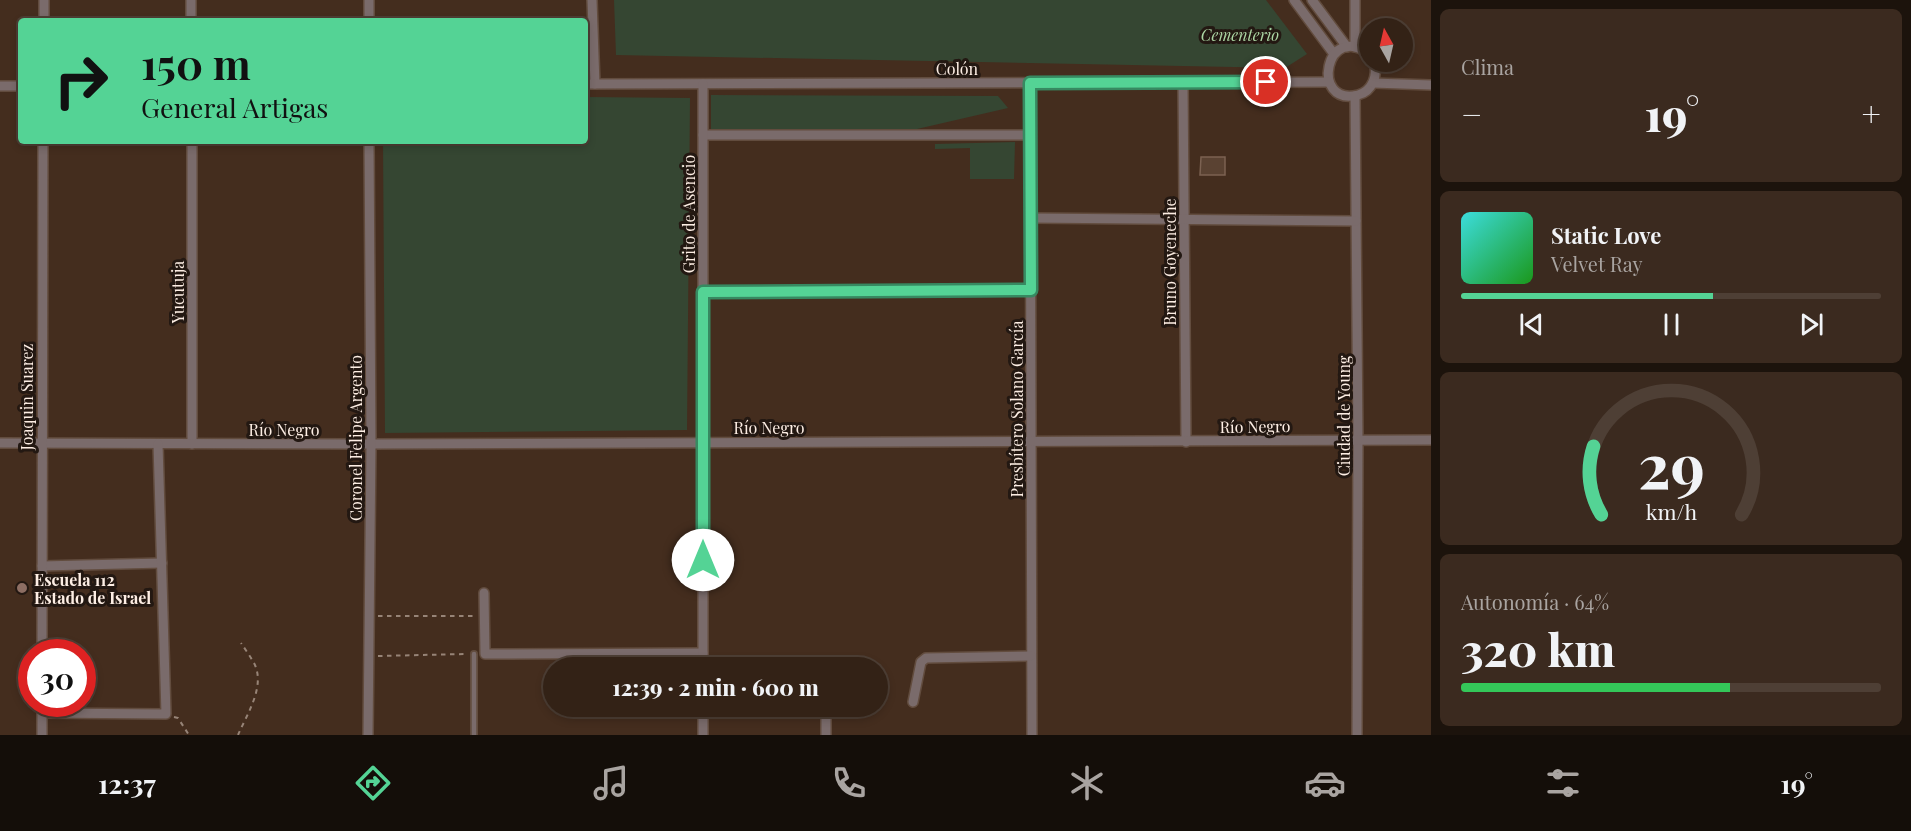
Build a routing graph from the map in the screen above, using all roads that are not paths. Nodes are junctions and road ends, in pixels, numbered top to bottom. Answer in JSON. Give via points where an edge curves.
{"nodes":[{"id":1,"x":44,"y":0,"type":"edge"},
{"id":2,"x":191,"y":0,"type":"edge"},
{"id":3,"x":369,"y":0,"type":"edge"},
{"id":4,"x":592,"y":0,"type":"edge"},
{"id":5,"x":1294,"y":0,"type":"edge"},
{"id":6,"x":1312,"y":0,"type":"edge"},
{"id":7,"x":1355,"y":0,"type":"edge"},
{"id":8,"x":44,"y":18,"type":"edge"},
{"id":9,"x":191,"y":18,"type":"edge"},
{"id":10,"x":369,"y":18,"type":"edge"},
{"id":11,"x":1351,"y":47,"type":"junction"},
{"id":12,"x":1359,"y":50,"type":"edge"},
{"id":13,"x":1334,"y":54,"type":"junction"},
{"id":14,"x":1375,"y":72,"type":"edge"},
{"id":15,"x":1329,"y":82,"type":"junction"},
{"id":16,"x":1030,"y":83,"type":"junction"},
{"id":17,"x":1183,"y":83,"type":"junction"},
{"id":18,"x":1373,"y":83,"type":"junction"},
{"id":19,"x":590,"y":84,"type":"edge"},
{"id":20,"x":703,"y":84,"type":"junction"},
{"id":21,"x":1431,"y":85,"type":"edge"},
{"id":22,"x":0,"y":86,"type":"edge"},
{"id":23,"x":18,"y":86,"type":"edge"},
{"id":24,"x":1355,"y":96,"type":"junction"},
{"id":25,"x":703,"y":135,"type":"junction"},
{"id":26,"x":1030,"y":135,"type":"junction"},
{"id":27,"x":43,"y":144,"type":"edge"},
{"id":28,"x":192,"y":144,"type":"edge"},
{"id":29,"x":369,"y":144,"type":"edge"},
{"id":30,"x":1031,"y":219,"type":"junction"},
{"id":31,"x":1184,"y":219,"type":"junction"},
{"id":32,"x":1356,"y":221,"type":"junction"},
{"id":33,"x":1031,"y":290,"type":"junction"},
{"id":34,"x":703,"y":292,"type":"junction"},
{"id":35,"x":1358,"y":440,"type":"junction"},
{"id":36,"x":1431,"y":440,"type":"edge"},
{"id":37,"x":1031,"y":441,"type":"junction"},
{"id":38,"x":704,"y":442,"type":"junction"},
{"id":39,"x":1186,"y":442,"type":"junction"},
{"id":40,"x":0,"y":443,"type":"edge"},
{"id":41,"x":41,"y":443,"type":"junction"},
{"id":42,"x":158,"y":444,"type":"junction"},
{"id":43,"x":192,"y":444,"type":"junction"},
{"id":44,"x":371,"y":444,"type":"junction"},
{"id":45,"x":162,"y":563,"type":"junction"},
{"id":46,"x":42,"y":566,"type":"junction"},
{"id":47,"x":484,"y":592,"type":"dead end"},
{"id":48,"x":42,"y":639,"type":"edge"},
{"id":49,"x":703,"y":653,"type":"junction"},
{"id":50,"x":474,"y":654,"type":"road end"},
{"id":51,"x":1031,"y":656,"type":"junction"},
{"id":52,"x":703,"y":657,"type":"edge"},
{"id":53,"x":913,"y":702,"type":"dead end"},
{"id":54,"x":96,"y":711,"type":"edge"},
{"id":55,"x":42,"y":717,"type":"edge"},
{"id":56,"x":703,"y":717,"type":"edge"},
{"id":57,"x":826,"y":717,"type":"edge"},
{"id":58,"x":42,"y":735,"type":"edge"},
{"id":59,"x":368,"y":735,"type":"edge"},
{"id":60,"x":474,"y":735,"type":"edge"},
{"id":61,"x":703,"y":735,"type":"edge"},
{"id":62,"x":826,"y":735,"type":"edge"},
{"id":63,"x":1032,"y":735,"type":"edge"},
{"id":64,"x":1357,"y":735,"type":"edge"}],
"edges":[{"from":1,"to":8,"type":"street"},
{"from":2,"to":9,"type":"street"},
{"from":3,"to":10,"type":"street"},
{"from":4,"to":19,"type":"street"},
{"from":5,"to":13,"type":"street"},
{"from":6,"to":11,"type":"street"},
{"from":7,"to":11,"type":"street"},
{"from":11,"to":12,"type":"street"},
{"from":11,"to":13,"type":"street"},
{"from":13,"to":15,"type":"street","via":[[1327,67]]},
{"from":14,"to":18,"type":"street"},
{"from":15,"to":17,"type":"street","name":"Colón"},
{"from":15,"to":24,"type":"street","via":[[1340,93]]},
{"from":16,"to":17,"type":"street","name":"Colón"},
{"from":16,"to":20,"type":"street","name":"Colón"},
{"from":16,"to":26,"type":"street","name":"Presbítero Solano García"},
{"from":17,"to":31,"type":"street","name":"Bruno Goyeneche"},
{"from":18,"to":21,"type":"street"},
{"from":18,"to":24,"type":"street"},
{"from":19,"to":20,"type":"street","name":"Colón"},
{"from":20,"to":25,"type":"street","name":"Grito de Asencio"},
{"from":22,"to":23,"type":"street"},
{"from":24,"to":32,"type":"street","name":"Ciudad de Young"},
{"from":25,"to":26,"type":"street"},
{"from":25,"to":34,"type":"street","name":"Grito de Asencio"},
{"from":26,"to":30,"type":"street","name":"Presbítero Solano García"},
{"from":27,"to":41,"type":"street","name":"Joaquin Suarez"},
{"from":28,"to":43,"type":"street","name":"Yucutuja"},
{"from":29,"to":44,"type":"street","name":"Coronel Felipe Argento"},
{"from":30,"to":31,"type":"street"},
{"from":30,"to":33,"type":"street","name":"Presbítero Solano García"},
{"from":31,"to":32,"type":"street"},
{"from":31,"to":39,"type":"street","name":"Bruno Goyeneche"},
{"from":32,"to":35,"type":"street","name":"Ciudad de Young"},
{"from":33,"to":34,"type":"street"},
{"from":33,"to":37,"type":"street","name":"Presbítero Solano García"},
{"from":34,"to":38,"type":"street","name":"Grito de Asencio"},
{"from":35,"to":36,"type":"street","name":"Río Negro"},
{"from":35,"to":39,"type":"street","name":"Río Negro"},
{"from":35,"to":64,"type":"street","name":"Ciudad de Young"},
{"from":37,"to":38,"type":"street","name":"Río Negro"},
{"from":37,"to":39,"type":"street","name":"Río Negro"},
{"from":37,"to":51,"type":"street","name":"Presbítero Solano García"},
{"from":38,"to":44,"type":"street","name":"Río Negro"},
{"from":38,"to":49,"type":"street","name":"Grito de Asencio"},
{"from":40,"to":41,"type":"street","name":"Río Negro"},
{"from":41,"to":42,"type":"street","name":"Río Negro"},
{"from":41,"to":46,"type":"street","name":"Joaquin Suarez"},
{"from":42,"to":43,"type":"street","name":"Río Negro"},
{"from":42,"to":45,"type":"street"},
{"from":43,"to":44,"type":"street","name":"Río Negro"},
{"from":44,"to":59,"type":"street","name":"Coronel Felipe Argento"},
{"from":45,"to":46,"type":"street"},
{"from":45,"to":54,"type":"street","via":[[166,714]]},
{"from":46,"to":48,"type":"street","name":"Joaquin Suarez"},
{"from":47,"to":49,"type":"street","via":[[485,654]]},
{"from":49,"to":52,"type":"street","name":"Grito de Asencio"},
{"from":50,"to":60,"type":"lane"},
{"from":51,"to":53,"type":"street","via":[[926,658],[921,662]]},
{"from":51,"to":63,"type":"street","name":"Presbítero Solano García"},
{"from":55,"to":58,"type":"street"},
{"from":56,"to":61,"type":"street"},
{"from":57,"to":62,"type":"street"}]}
